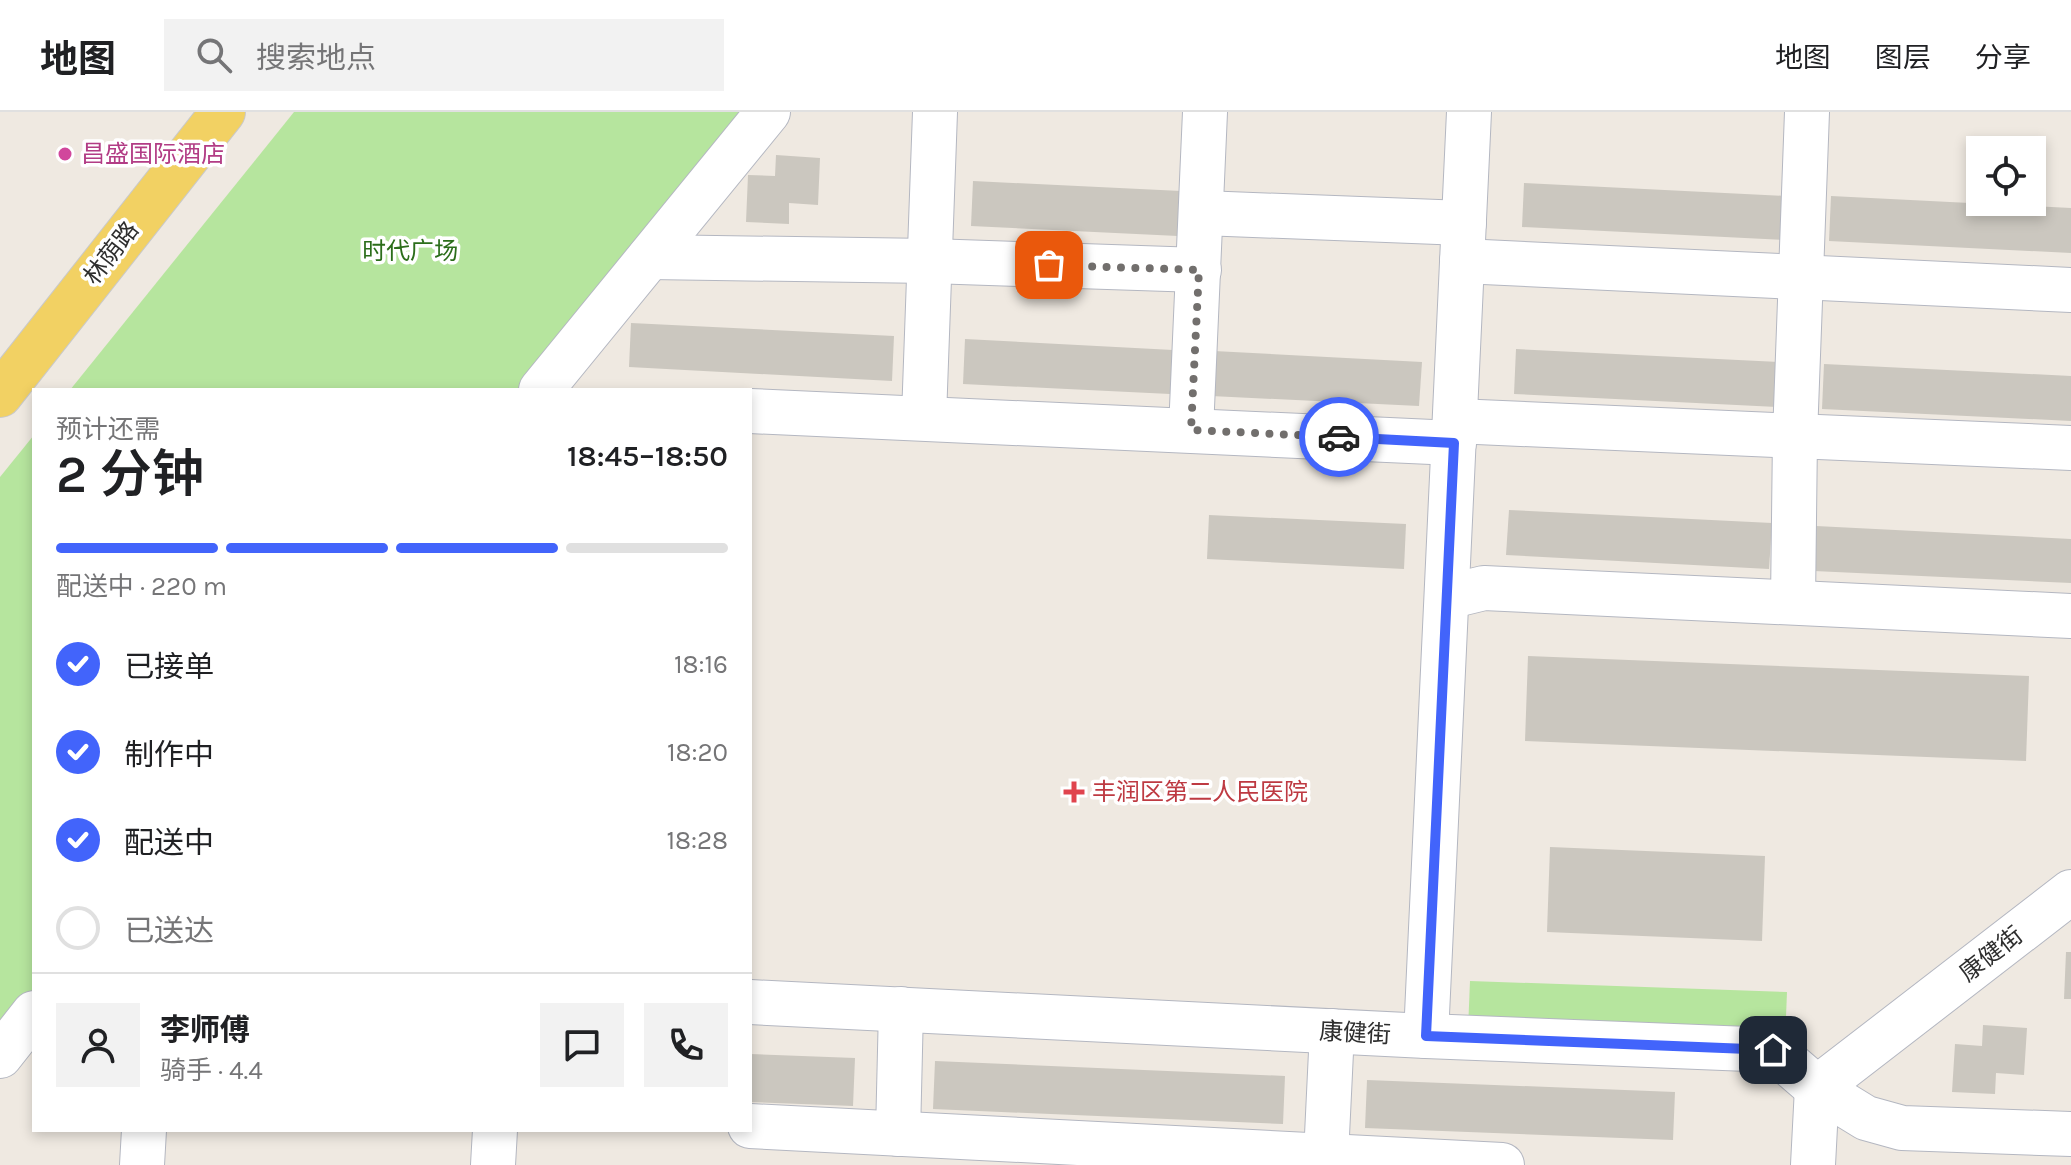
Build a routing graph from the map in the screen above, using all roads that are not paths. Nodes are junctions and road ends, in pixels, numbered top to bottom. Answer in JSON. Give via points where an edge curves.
{"nodes":[{"id":1,"x":223,"y":112,"type":"edge"},
{"id":2,"x":768,"y":112,"type":"edge"},
{"id":3,"x":935,"y":112,"type":"edge"},
{"id":4,"x":1205,"y":112,"type":"edge"},
{"id":5,"x":1469,"y":112,"type":"edge"},
{"id":6,"x":1807,"y":112,"type":"edge"},
{"id":7,"x":1202,"y":213,"type":"junction"},
{"id":8,"x":1463,"y":242,"type":"junction"},
{"id":9,"x":650,"y":257,"type":"junction"},
{"id":10,"x":930,"y":261,"type":"junction"},
{"id":11,"x":1199,"y":270,"type":"junction"},
{"id":12,"x":1801,"y":277,"type":"junction"},
{"id":13,"x":2071,"y":290,"type":"edge"},
{"id":14,"x":543,"y":388,"type":"edge"},
{"id":15,"x":0,"y":395,"type":"edge"},
{"id":16,"x":752,"y":411,"type":"edge"},
{"id":17,"x":924,"y":417,"type":"junction"},
{"id":18,"x":1191,"y":430,"type":"junction"},
{"id":19,"x":1454,"y":432,"type":"junction"},
{"id":20,"x":1795,"y":436,"type":"junction"},
{"id":21,"x":2071,"y":448,"type":"edge"},
{"id":22,"x":1447,"y":597,"type":"junction"},
{"id":23,"x":1793,"y":602,"type":"junction"},
{"id":24,"x":2071,"y":616,"type":"edge"},
{"id":25,"x":2071,"y":892,"type":"edge"},
{"id":26,"x":752,"y":1002,"type":"edge"},
{"id":27,"x":901,"y":1009,"type":"junction"},
{"id":28,"x":32,"y":1016,"type":"edge"},
{"id":29,"x":1332,"y":1031,"type":"junction"},
{"id":30,"x":1426,"y":1036,"type":"junction"},
{"id":31,"x":0,"y":1056,"type":"edge"},
{"id":32,"x":1817,"y":1088,"type":"junction"},
{"id":33,"x":752,"y":1126,"type":"edge"},
{"id":34,"x":144,"y":1132,"type":"edge"},
{"id":35,"x":495,"y":1132,"type":"edge"},
{"id":36,"x":898,"y":1134,"type":"junction"},
{"id":37,"x":2071,"y":1134,"type":"edge"},
{"id":38,"x":1117,"y":1155,"type":"edge"},
{"id":39,"x":1326,"y":1156,"type":"junction"},
{"id":40,"x":142,"y":1165,"type":"edge"},
{"id":41,"x":493,"y":1165,"type":"edge"},
{"id":42,"x":1502,"y":1165,"type":"edge"},
{"id":43,"x":1813,"y":1165,"type":"edge"}],
"edges":[{"from":1,"to":15,"type":"main road","name":"林荫路"},
{"from":2,"to":9,"type":"street"},
{"from":3,"to":10,"type":"street"},
{"from":4,"to":7,"type":"street"},
{"from":5,"to":8,"type":"street"},
{"from":6,"to":12,"type":"street"},
{"from":7,"to":8,"type":"street"},
{"from":7,"to":11,"type":"street"},
{"from":8,"to":12,"type":"street"},
{"from":8,"to":19,"type":"street"},
{"from":9,"to":10,"type":"street"},
{"from":9,"to":14,"type":"street"},
{"from":10,"to":11,"type":"street"},
{"from":10,"to":17,"type":"street"},
{"from":11,"to":18,"type":"street"},
{"from":12,"to":13,"type":"street"},
{"from":12,"to":20,"type":"street"},
{"from":16,"to":17,"type":"street"},
{"from":17,"to":18,"type":"street"},
{"from":18,"to":19,"type":"street"},
{"from":19,"to":20,"type":"street"},
{"from":19,"to":22,"type":"street"},
{"from":20,"to":21,"type":"street"},
{"from":20,"to":23,"type":"street"},
{"from":22,"to":23,"type":"street","via":[[1484,588]]},
{"from":22,"to":30,"type":"street"},
{"from":23,"to":24,"type":"street"},
{"from":25,"to":32,"type":"street","name":"康健街"},
{"from":26,"to":27,"type":"street","name":"康健街"},
{"from":27,"to":29,"type":"street","name":"康健街"},
{"from":27,"to":36,"type":"street"},
{"from":28,"to":31,"type":"street"},
{"from":29,"to":30,"type":"street","name":"康健街"},
{"from":29,"to":39,"type":"street"},
{"from":30,"to":32,"type":"street","name":"康健街","via":[[1773,1050]]},
{"from":32,"to":37,"type":"street","via":[[1866,1118],[1902,1128]]},
{"from":32,"to":43,"type":"street"},
{"from":33,"to":36,"type":"street"},
{"from":34,"to":40,"type":"street"},
{"from":35,"to":41,"type":"street"},
{"from":36,"to":38,"type":"street"},
{"from":38,"to":39,"type":"street"},
{"from":39,"to":42,"type":"street"}]}
